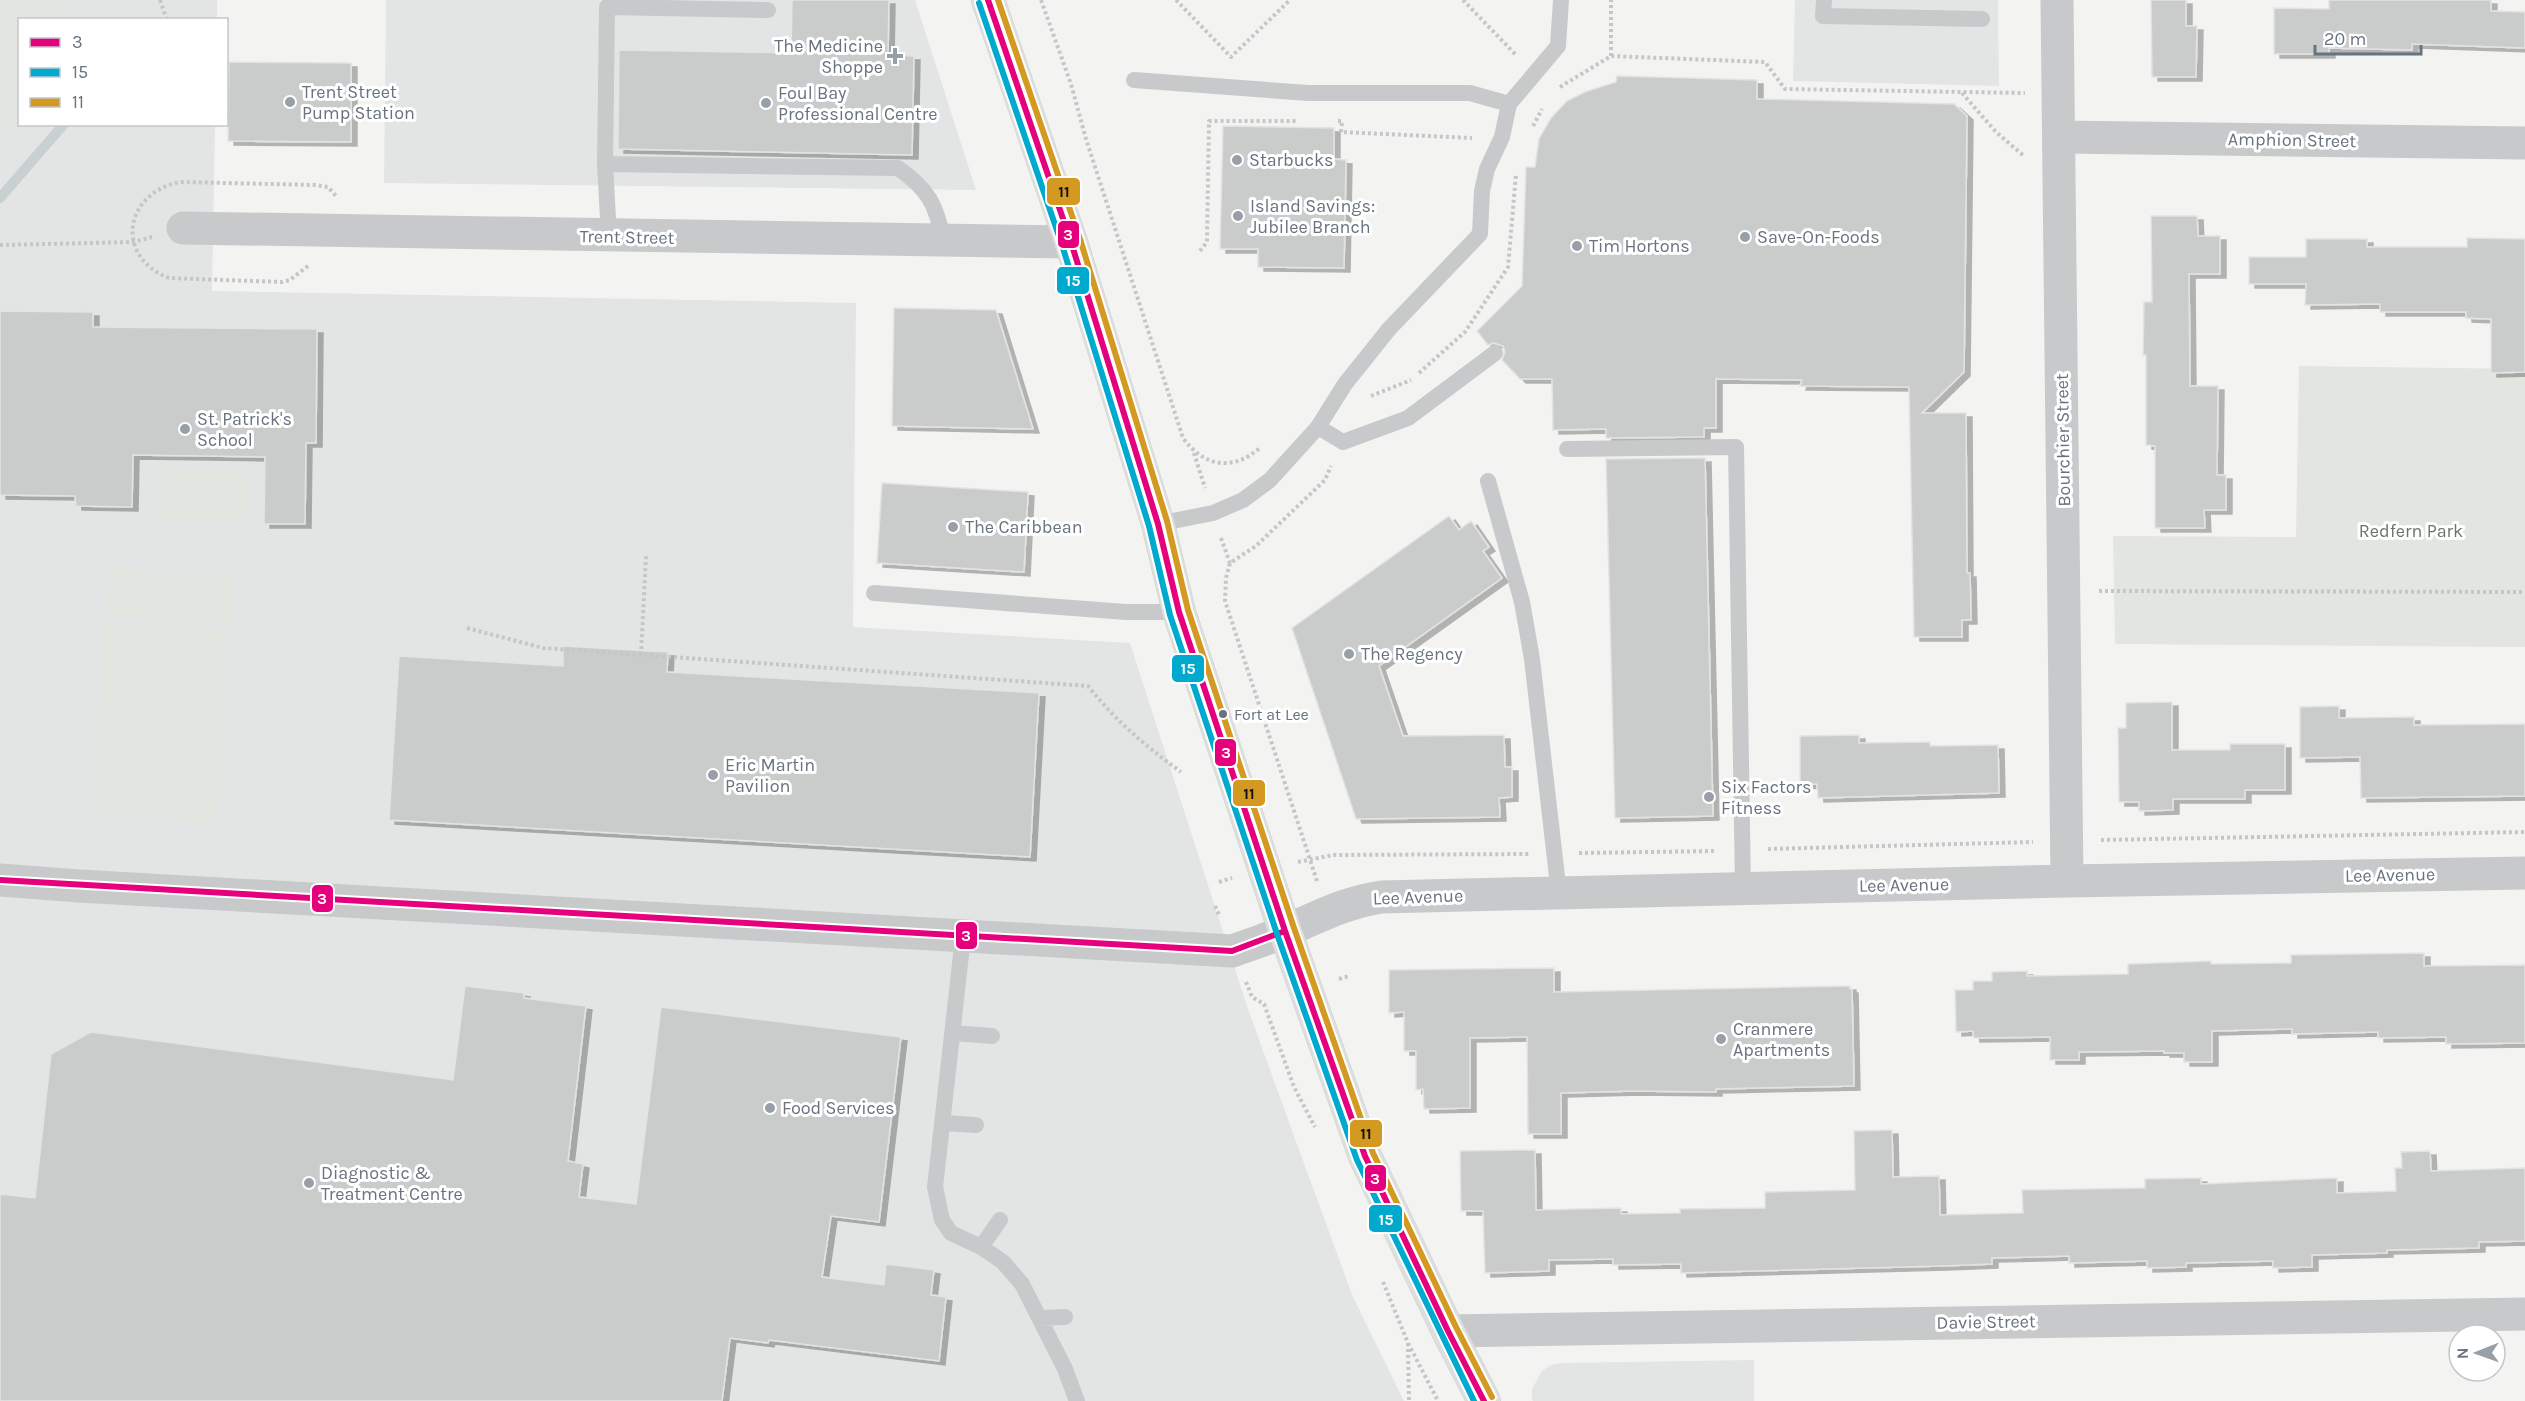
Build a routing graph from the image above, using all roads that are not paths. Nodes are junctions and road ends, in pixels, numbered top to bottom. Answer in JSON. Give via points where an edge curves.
{"nodes":[{"id":1,"x":988,"y":0,"type":"edge"},
{"id":2,"x":1561,"y":0,"type":"edge"},
{"id":3,"x":1824,"y":0,"type":"edge"},
{"id":4,"x":2057,"y":0,"type":"edge"},
{"id":5,"x":768,"y":10,"type":"dead end"},
{"id":6,"x":1982,"y":19,"type":"dead end"},
{"id":7,"x":1134,"y":80,"type":"dead end"},
{"id":8,"x":1509,"y":104,"type":"junction"},
{"id":9,"x":2060,"y":137,"type":"junction"},
{"id":10,"x":2525,"y":143,"type":"edge"},
{"id":11,"x":605,"y":164,"type":"junction"},
{"id":12,"x":183,"y":228,"type":"dead end"},
{"id":13,"x":609,"y":237,"type":"junction"},
{"id":14,"x":943,"y":241,"type":"junction"},
{"id":15,"x":1071,"y":242,"type":"junction"},
{"id":16,"x":1495,"y":353,"type":"dead end"},
{"id":17,"x":1318,"y":427,"type":"junction"},
{"id":18,"x":1568,"y":448,"type":"dead end"},
{"id":19,"x":1488,"y":481,"type":"dead end"},
{"id":20,"x":1158,"y":524,"type":"junction"},
{"id":21,"x":874,"y":593,"type":"dead end"},
{"id":22,"x":1179,"y":612,"type":"junction"},
{"id":23,"x":2525,"y":873,"type":"edge"},
{"id":24,"x":0,"y":880,"type":"edge"},
{"id":25,"x":2067,"y":880,"type":"junction"},
{"id":26,"x":1743,"y":889,"type":"junction"},
{"id":27,"x":1559,"y":894,"type":"junction"},
{"id":28,"x":1285,"y":931,"type":"junction"},
{"id":29,"x":963,"y":937,"type":"junction"},
{"id":30,"x":954,"y":1034,"type":"junction"},
{"id":31,"x":992,"y":1036,"type":"dead end"},
{"id":32,"x":943,"y":1122,"type":"junction"},
{"id":33,"x":976,"y":1125,"type":"dead end"},
{"id":34,"x":1000,"y":1220,"type":"dead end"},
{"id":35,"x":981,"y":1247,"type":"junction"},
{"id":36,"x":2525,"y":1314,"type":"edge"},
{"id":37,"x":1065,"y":1317,"type":"dead end"},
{"id":38,"x":1040,"y":1318,"type":"junction"},
{"id":39,"x":1448,"y":1331,"type":"junction"},
{"id":40,"x":1077,"y":1401,"type":"edge"},
{"id":41,"x":1484,"y":1401,"type":"edge"}],
"edges":[{"from":1,"to":15,"type":"main road"},
{"from":2,"to":8,"type":"lane","via":[[1557,46]]},
{"from":3,"to":6,"type":"lane","via":[[1823,16]]},
{"from":4,"to":9,"type":"street","name":"Bourchier Street"},
{"from":5,"to":11,"type":"lane","via":[[607,7]]},
{"from":7,"to":8,"type":"lane","via":[[1308,93],[1470,93]]},
{"from":8,"to":17,"type":"lane","via":[[1502,136],[1487,168],[1480,234],[1389,329],[1345,384]]},
{"from":9,"to":10,"type":"street","name":"Amphion Street"},
{"from":9,"to":25,"type":"street","name":"Bourchier Street"},
{"from":11,"to":13,"type":"lane"},
{"from":11,"to":14,"type":"lane","via":[[898,168],[927,194],[939,215]]},
{"from":12,"to":13,"type":"street","name":"Trent Street"},
{"from":13,"to":14,"type":"street","name":"Trent Street"},
{"from":14,"to":15,"type":"street","name":"Trent Street"},
{"from":15,"to":20,"type":"main road"},
{"from":16,"to":17,"type":"lane","via":[[1408,418],[1343,442]]},
{"from":17,"to":20,"type":"lane","via":[[1270,480],[1242,500],[1213,513]]},
{"from":18,"to":26,"type":"lane","via":[[1736,447]]},
{"from":19,"to":27,"type":"lane","via":[[1522,602],[1532,659]]},
{"from":20,"to":22,"type":"main road"},
{"from":21,"to":22,"type":"lane","via":[[1126,612]]},
{"from":22,"to":28,"type":"main road"},
{"from":23,"to":25,"type":"street","name":"Lee Avenue"},
{"from":24,"to":29,"type":"street","name":"Lee Avenue"},
{"from":25,"to":26,"type":"street","name":"Lee Avenue"},
{"from":26,"to":27,"type":"street","name":"Lee Avenue"},
{"from":27,"to":28,"type":"street","name":"Lee Avenue","via":[[1357,900]]},
{"from":28,"to":29,"type":"street","name":"Lee Avenue","via":[[1232,951]]},
{"from":28,"to":39,"type":"main road","via":[[1365,1156]]},
{"from":29,"to":30,"type":"lane"},
{"from":30,"to":31,"type":"lane"},
{"from":30,"to":32,"type":"lane"},
{"from":32,"to":33,"type":"lane"},
{"from":32,"to":35,"type":"lane","via":[[935,1187],[942,1220],[951,1233]]},
{"from":34,"to":35,"type":"lane"},
{"from":35,"to":38,"type":"lane","via":[[1003,1262],[1022,1284]]},
{"from":36,"to":39,"type":"street","name":"Davie Street"},
{"from":37,"to":38,"type":"lane"},
{"from":38,"to":40,"type":"lane"},
{"from":39,"to":41,"type":"main road"}]}
